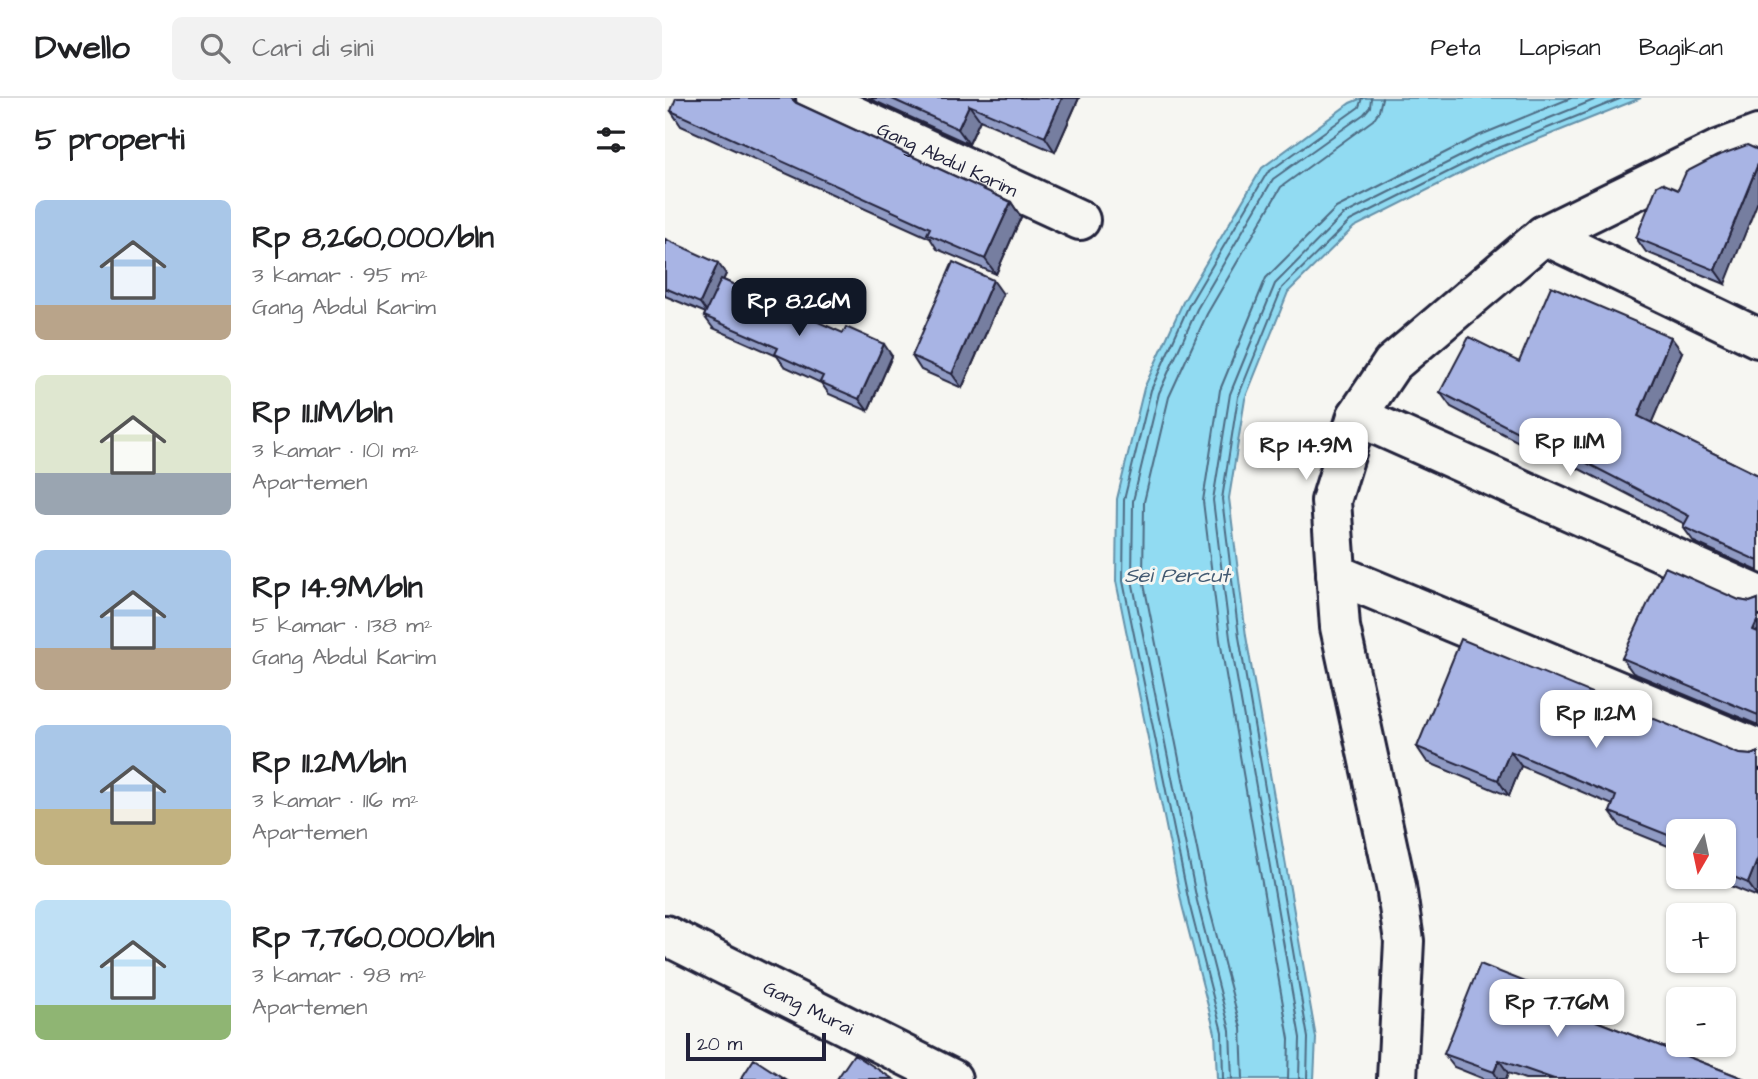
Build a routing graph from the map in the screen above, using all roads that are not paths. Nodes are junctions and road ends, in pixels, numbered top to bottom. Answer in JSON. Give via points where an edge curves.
{"nodes":[{"id":1,"x":816,"y":98,"type":"edge"},
{"id":2,"x":1758,"y":135,"type":"edge"},
{"id":3,"x":1080,"y":220,"type":"dead end"},
{"id":4,"x":1544,"y":235,"type":"junction"},
{"id":5,"x":1758,"y":338,"type":"edge"},
{"id":6,"x":1357,"y":416,"type":"junction"},
{"id":7,"x":1336,"y":574,"type":"junction"},
{"id":8,"x":1758,"y":595,"type":"edge"},
{"id":9,"x":1758,"y":749,"type":"edge"},
{"id":10,"x":665,"y":935,"type":"edge"},
{"id":11,"x":952,"y":1079,"type":"edge"},
{"id":12,"x":1397,"y":1079,"type":"edge"}],
"edges":[{"from":1,"to":3,"type":"street","name":"Gang Abdul Karim"},
{"from":2,"to":4,"type":"street","via":[[1718,149]]},
{"from":4,"to":5,"type":"street"},
{"from":4,"to":6,"type":"street","via":[[1392,364]]},
{"from":6,"to":7,"type":"street","via":[[1331,501]]},
{"from":6,"to":8,"type":"street"},
{"from":7,"to":9,"type":"street"},
{"from":7,"to":12,"type":"street","via":[[1341,627],[1404,941]]},
{"from":10,"to":11,"type":"street","name":"Gang Murai"}]}
